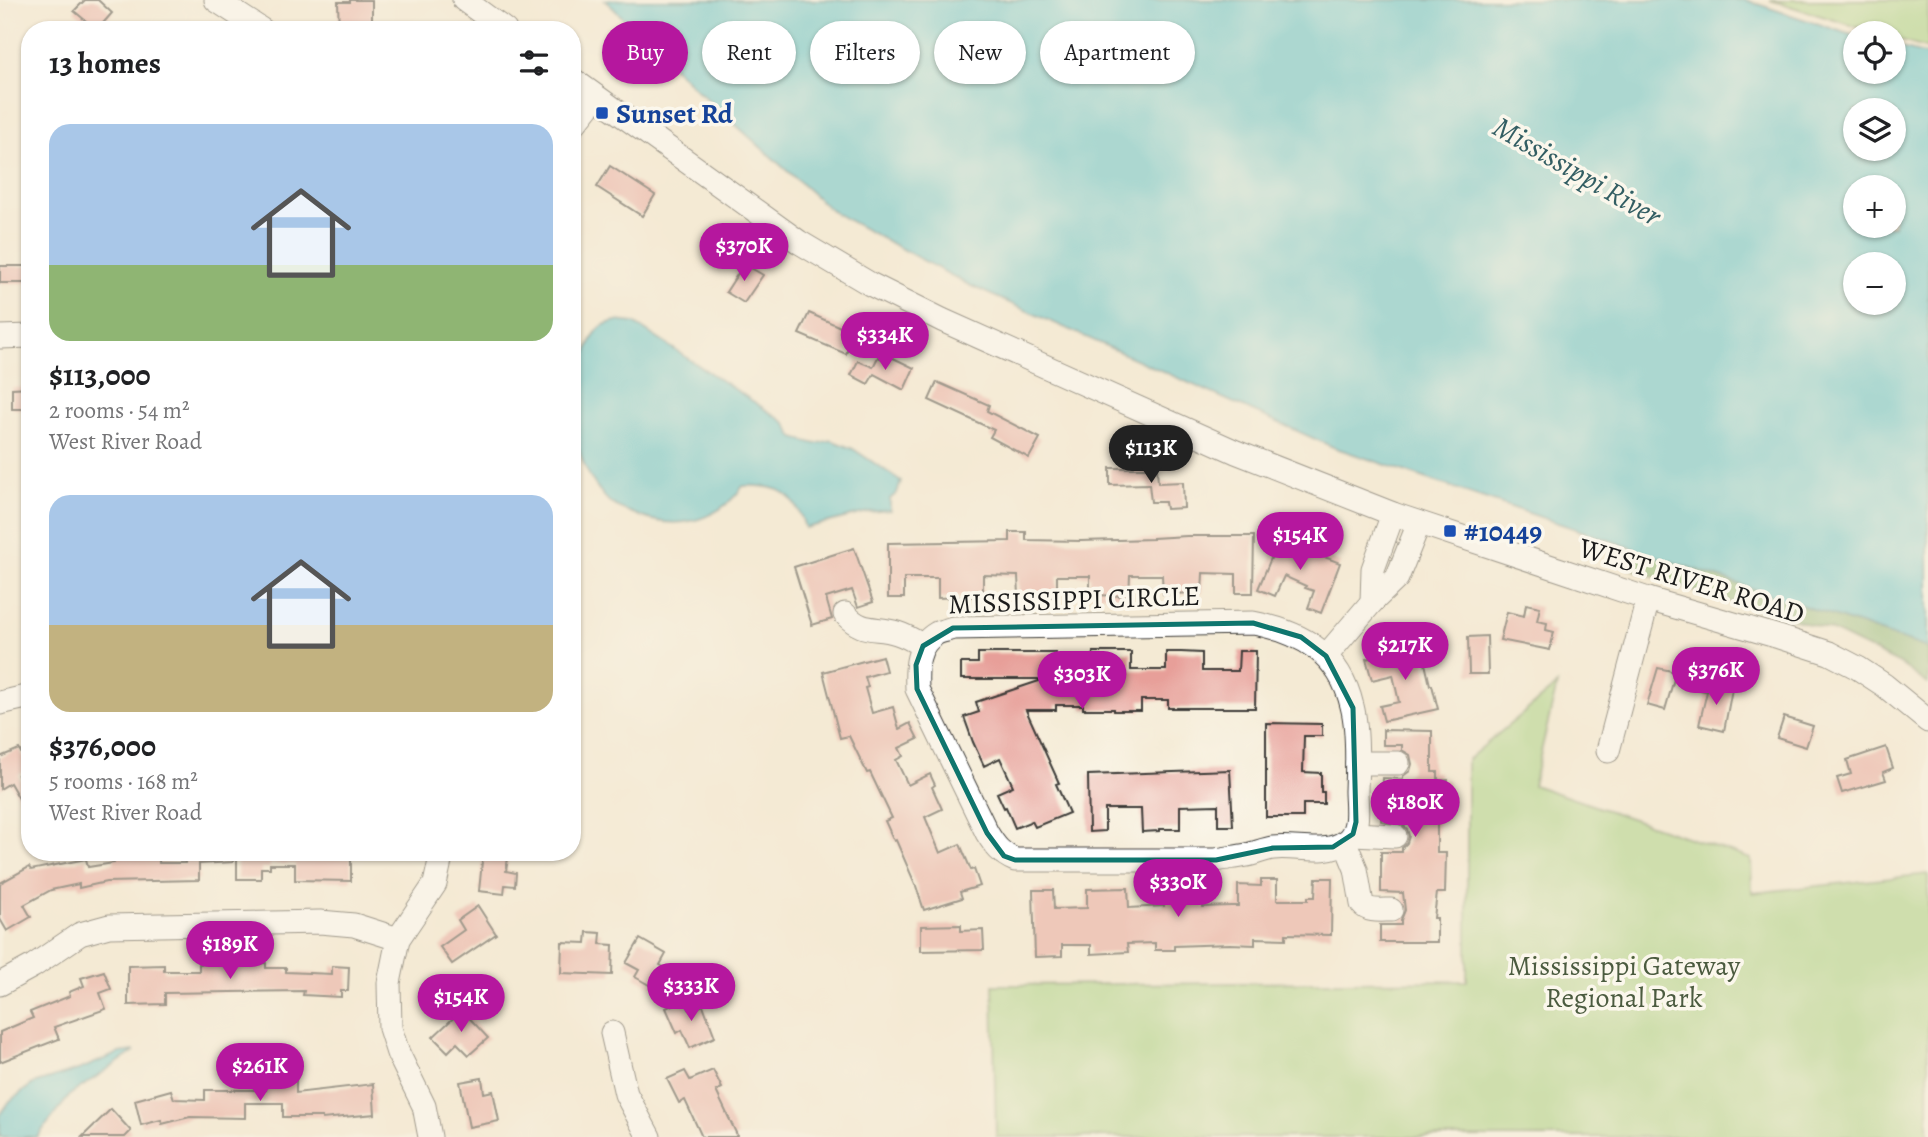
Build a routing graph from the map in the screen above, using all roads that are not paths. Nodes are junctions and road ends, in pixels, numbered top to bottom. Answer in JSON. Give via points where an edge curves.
{"nodes":[{"id":1,"x":216,"y":0,"type":"edge"},
{"id":2,"x":464,"y":0,"type":"edge"},
{"id":3,"x":248,"y":21,"type":"edge"},
{"id":4,"x":493,"y":21,"type":"edge"},
{"id":5,"x":581,"y":86,"type":"edge"},
{"id":6,"x":596,"y":97,"type":"junction"},
{"id":7,"x":581,"y":116,"type":"edge"},
{"id":8,"x":21,"y":336,"type":"edge"},
{"id":9,"x":0,"y":337,"type":"edge"},
{"id":10,"x":1393,"y":514,"type":"junction"},
{"id":11,"x":1419,"y":523,"type":"junction"},
{"id":12,"x":1648,"y":599,"type":"junction"},
{"id":13,"x":1372,"y":602,"type":"junction"},
{"id":14,"x":845,"y":614,"type":"dead end"},
{"id":15,"x":923,"y":646,"type":"junction"},
{"id":16,"x":1326,"y":656,"type":"junction"},
{"id":17,"x":21,"y":698,"type":"edge"},
{"id":18,"x":0,"y":703,"type":"edge"},
{"id":19,"x":1928,"y":721,"type":"edge"},
{"id":20,"x":1608,"y":751,"type":"dead end"},
{"id":21,"x":1357,"y":763,"type":"junction"},
{"id":22,"x":1398,"y":763,"type":"dead end"},
{"id":23,"x":1395,"y":836,"type":"dead end"},
{"id":24,"x":1349,"y":838,"type":"junction"},
{"id":25,"x":440,"y":861,"type":"edge"},
{"id":26,"x":1391,"y":910,"type":"dead end"},
{"id":27,"x":398,"y":939,"type":"junction"},
{"id":28,"x":0,"y":984,"type":"edge"},
{"id":29,"x":612,"y":1033,"type":"dead end"},
{"id":30,"x":430,"y":1137,"type":"edge"},
{"id":31,"x":649,"y":1137,"type":"edge"}],
"edges":[{"from":1,"to":3,"type":"street"},
{"from":2,"to":4,"type":"street"},
{"from":5,"to":6,"type":"street","name":"WEST RIVER ROAD"},
{"from":6,"to":7,"type":"street"},
{"from":6,"to":10,"type":"street","name":"WEST RIVER ROAD","via":[[799,242],[870,284],[1193,434]]},
{"from":8,"to":9,"type":"street"},
{"from":10,"to":11,"type":"street","name":"WEST RIVER ROAD"},
{"from":10,"to":13,"type":"street","via":[[1373,569]]},
{"from":11,"to":12,"type":"street","name":"WEST RIVER ROAD"},
{"from":11,"to":13,"type":"street","via":[[1397,578]]},
{"from":12,"to":19,"type":"street","name":"WEST RIVER ROAD","via":[[1829,653],[1884,685]]},
{"from":12,"to":20,"type":"street"},
{"from":13,"to":16,"type":"street"},
{"from":14,"to":15,"type":"street","via":[[864,628],[895,632]]},
{"from":15,"to":16,"type":"street","name":"MISSISSIPPI CIRCLE","via":[[937,633],[953,628],[1253,623],[1301,637]]},
{"from":15,"to":24,"type":"street","name":"MISSISSIPPI CIRCLE","via":[[916,665],[917,689],[987,833],[1004,856],[1028,862],[1216,860],[1273,848],[1333,847]]},
{"from":16,"to":21,"type":"street","name":"MISSISSIPPI CIRCLE","via":[[1346,685],[1353,708]]},
{"from":17,"to":18,"type":"street"},
{"from":21,"to":22,"type":"street"},
{"from":21,"to":24,"type":"street","name":"MISSISSIPPI CIRCLE","via":[[1356,822]]},
{"from":23,"to":24,"type":"street"},
{"from":24,"to":26,"type":"street","via":[[1362,904],[1372,910]]},
{"from":25,"to":27,"type":"street","via":[[435,884]]},
{"from":27,"to":28,"type":"street","via":[[354,925],[320,922],[109,926],[80,934]]},
{"from":27,"to":30,"type":"street","via":[[389,983],[390,1028],[424,1106]]},
{"from":29,"to":31,"type":"street","via":[[626,1094]]}]}
